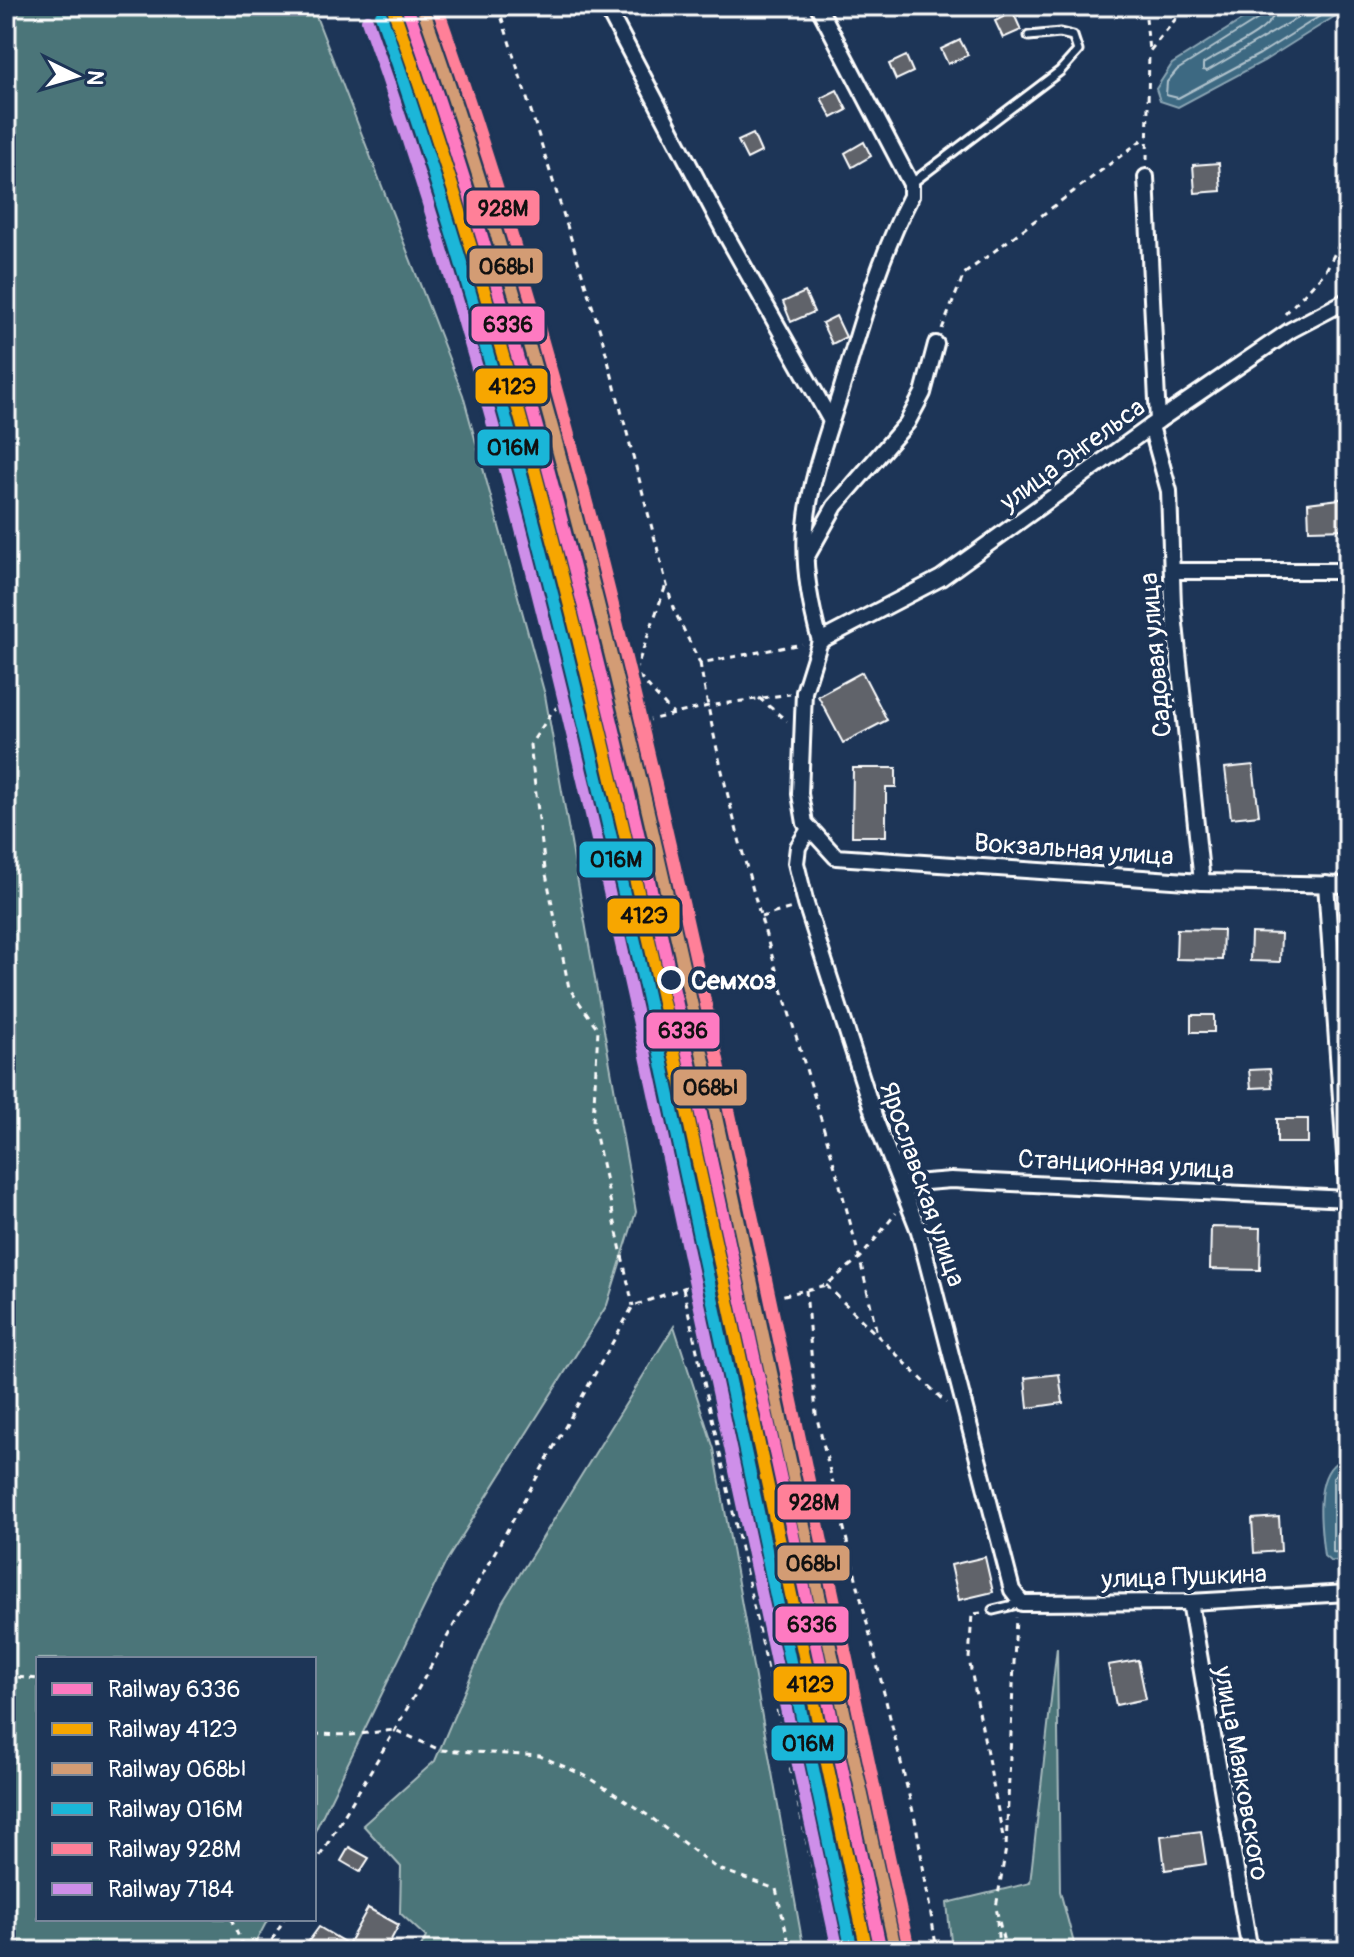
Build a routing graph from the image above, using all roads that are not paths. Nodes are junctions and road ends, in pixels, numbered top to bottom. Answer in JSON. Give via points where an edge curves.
{"nodes":[{"id":1,"x":606,"y":6,"type":"edge"},
{"id":2,"x":818,"y":6,"type":"edge"},
{"id":3,"x":1029,"y":36,"type":"dead end"},
{"id":4,"x":1146,"y":177,"type":"road end"},
{"id":5,"x":911,"y":184,"type":"junction"},
{"id":6,"x":1348,"y":300,"type":"edge"},
{"id":7,"x":936,"y":344,"type":"road end"},
{"id":8,"x":831,"y":421,"type":"junction"},
{"id":9,"x":1154,"y":423,"type":"junction"},
{"id":10,"x":806,"y":557,"type":"junction"},
{"id":11,"x":1172,"y":571,"type":"junction"},
{"id":12,"x":1348,"y":571,"type":"edge"},
{"id":13,"x":820,"y":641,"type":"junction"},
{"id":14,"x":809,"y":829,"type":"junction"},
{"id":15,"x":1202,"y":882,"type":"junction"},
{"id":16,"x":1326,"y":884,"type":"junction"},
{"id":17,"x":1348,"y":885,"type":"edge"},
{"id":18,"x":903,"y":1188,"type":"junction"},
{"id":19,"x":1348,"y":1199,"type":"edge"},
{"id":20,"x":1348,"y":1593,"type":"edge"},
{"id":21,"x":1190,"y":1602,"type":"junction"},
{"id":22,"x":1022,"y":1603,"type":"junction"},
{"id":23,"x":993,"y":1610,"type":"road end"},
{"id":24,"x":1250,"y":1951,"type":"edge"}],
"edges":[{"from":1,"to":8,"type":"street"},
{"from":2,"to":5,"type":"street"},
{"from":3,"to":5,"type":"lane","via":[[1073,36],[1078,51],[1060,71]]},
{"from":4,"to":9,"type":"street","name":"Садовая улица"},
{"from":5,"to":8,"type":"street","via":[[911,196],[871,284]]},
{"from":6,"to":9,"type":"street","name":"улица Энгельса","via":[[1291,330]]},
{"from":7,"to":10,"type":"street","via":[[923,393],[907,423],[835,506]]},
{"from":8,"to":10,"type":"street","via":[[812,484]]},
{"from":9,"to":11,"type":"street","name":"Садовая улица","via":[[1169,491]]},
{"from":9,"to":13,"type":"street","name":"улица Энгельса","via":[[941,578]]},
{"from":10,"to":13,"type":"street"},
{"from":11,"to":12,"type":"street"},
{"from":11,"to":15,"type":"street","name":"Садовая улица"},
{"from":13,"to":14,"type":"street","via":[[804,692],[800,794]]},
{"from":14,"to":15,"type":"street","name":"Вокзальная улица","via":[[836,857]]},
{"from":14,"to":18,"type":"street","name":"Ярославская улица","via":[[796,863],[806,904],[875,1119]]},
{"from":15,"to":16,"type":"street","name":"Вокзальная улица"},
{"from":16,"to":17,"type":"street","name":"Вокзальная улица"},
{"from":16,"to":19,"type":"street"},
{"from":18,"to":19,"type":"street","name":"Станционная улица","via":[[951,1180]]},
{"from":18,"to":22,"type":"street","name":"Ярославская улица","via":[[919,1231],[1012,1590]]},
{"from":20,"to":21,"type":"street","name":"улица Пушкина"},
{"from":21,"to":22,"type":"street","name":"улица Пушкина"},
{"from":21,"to":24,"type":"street","name":"улица Маяковского"},
{"from":22,"to":23,"type":"lane"}]}
